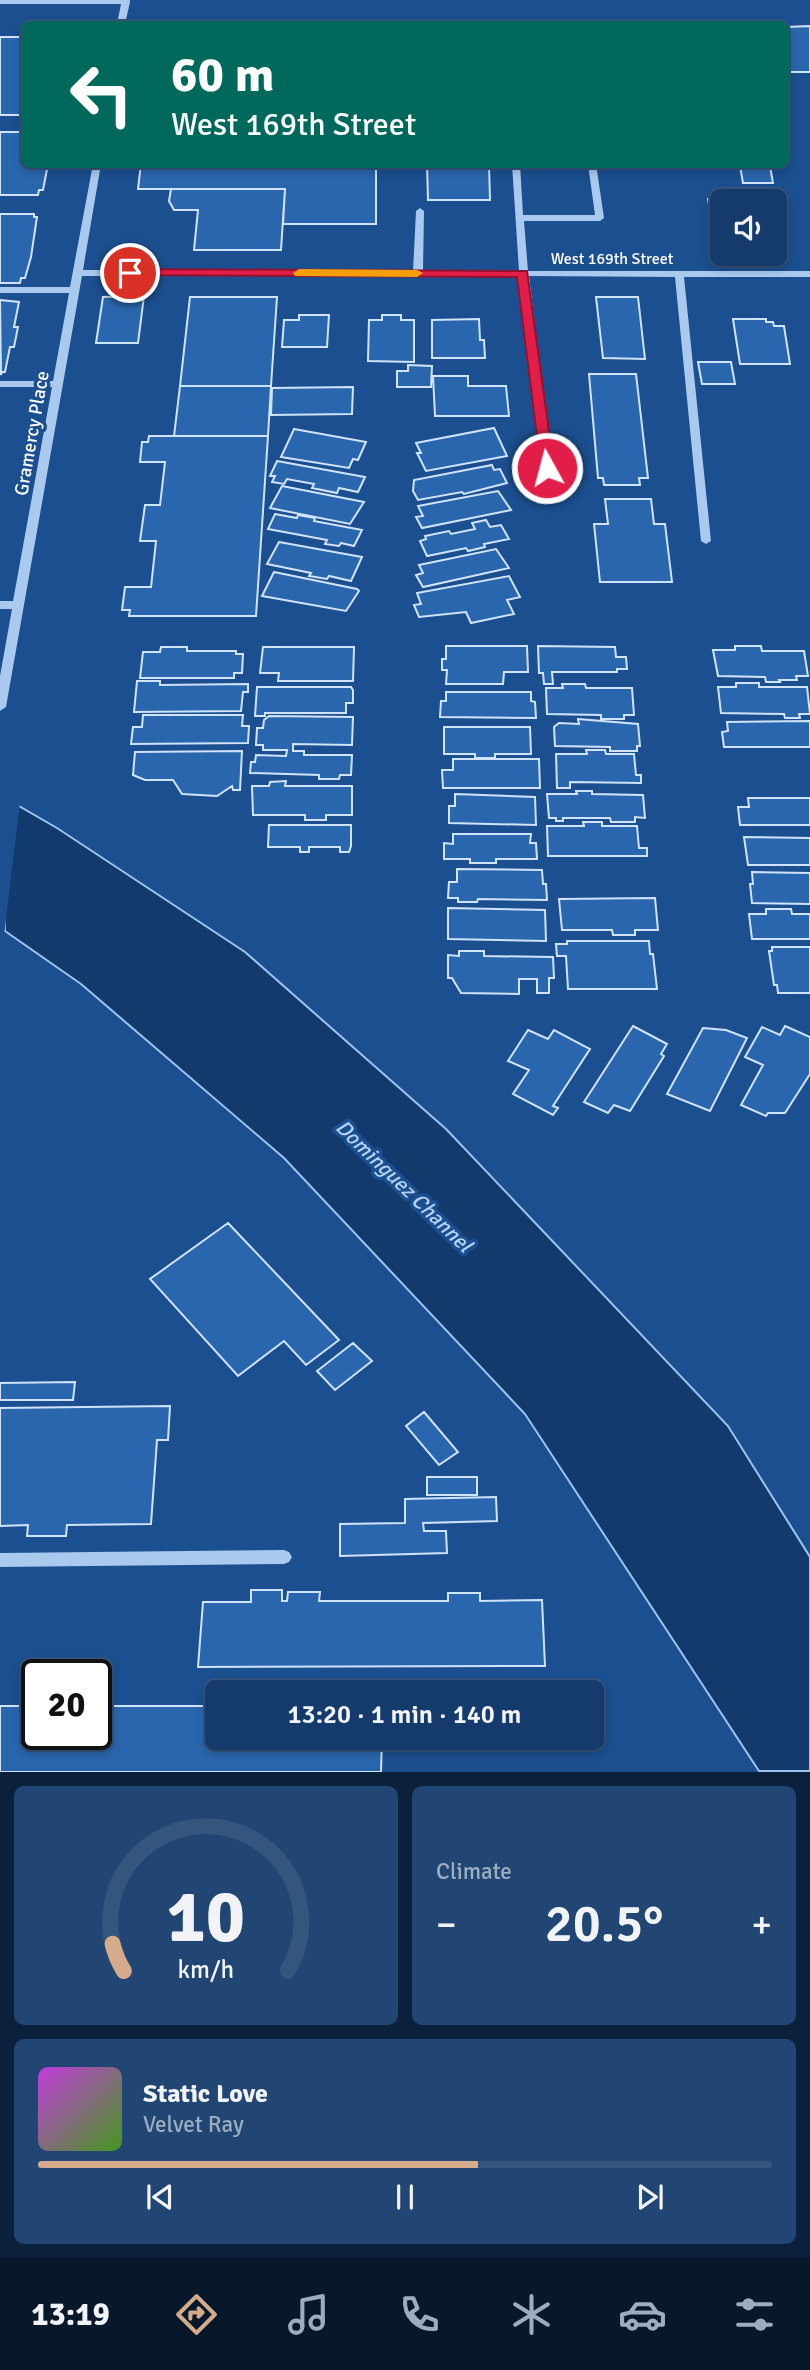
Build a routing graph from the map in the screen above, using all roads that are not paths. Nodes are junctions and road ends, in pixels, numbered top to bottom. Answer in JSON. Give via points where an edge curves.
{"nodes":[{"id":1,"x":126,"y":1,"type":"edge"},
{"id":2,"x":0,"y":2,"type":"edge"},
{"id":3,"x":122,"y":21,"type":"edge"},
{"id":4,"x":96,"y":168,"type":"edge"},
{"id":5,"x":516,"y":168,"type":"edge"},
{"id":6,"x":593,"y":168,"type":"edge"},
{"id":7,"x":420,"y":211,"type":"dead end"},
{"id":8,"x":519,"y":218,"type":"junction"},
{"id":9,"x":77,"y":273,"type":"junction"},
{"id":10,"x":418,"y":273,"type":"junction"},
{"id":11,"x":523,"y":274,"type":"junction"},
{"id":12,"x":679,"y":274,"type":"junction"},
{"id":13,"x":810,"y":274,"type":"edge"},
{"id":14,"x":0,"y":290,"type":"edge"},
{"id":15,"x":74,"y":290,"type":"junction"},
{"id":16,"x":0,"y":384,"type":"edge"},
{"id":17,"x":58,"y":384,"type":"junction"},
{"id":18,"x":547,"y":468,"type":"dead end"},
{"id":19,"x":706,"y":541,"type":"dead end"},
{"id":20,"x":0,"y":605,"type":"edge"},
{"id":21,"x":18,"y":605,"type":"junction"},
{"id":22,"x":0,"y":707,"type":"edge"},
{"id":23,"x":284,"y":1557,"type":"dead end"},
{"id":24,"x":0,"y":1560,"type":"edge"}],
"edges":[{"from":1,"to":2,"type":"street"},
{"from":1,"to":3,"type":"street"},
{"from":4,"to":9,"type":"street","name":"Gramercy Place"},
{"from":5,"to":8,"type":"lane"},
{"from":6,"to":8,"type":"street","via":[[600,218]]},
{"from":7,"to":10,"type":"street"},
{"from":8,"to":11,"type":"street"},
{"from":9,"to":10,"type":"street","name":"West 169th Street"},
{"from":9,"to":15,"type":"street","name":"Gramercy Place"},
{"from":10,"to":11,"type":"street","name":"West 169th Street"},
{"from":11,"to":12,"type":"street","name":"West 169th Street"},
{"from":11,"to":18,"type":"street"},
{"from":12,"to":13,"type":"street","name":"West 169th Street"},
{"from":12,"to":19,"type":"street"},
{"from":14,"to":15,"type":"lane"},
{"from":15,"to":17,"type":"street","name":"Gramercy Place"},
{"from":16,"to":17,"type":"street"},
{"from":17,"to":21,"type":"street","name":"Gramercy Place"},
{"from":20,"to":21,"type":"street"},
{"from":21,"to":22,"type":"street","name":"Gramercy Place"},
{"from":23,"to":24,"type":"street"}]}
